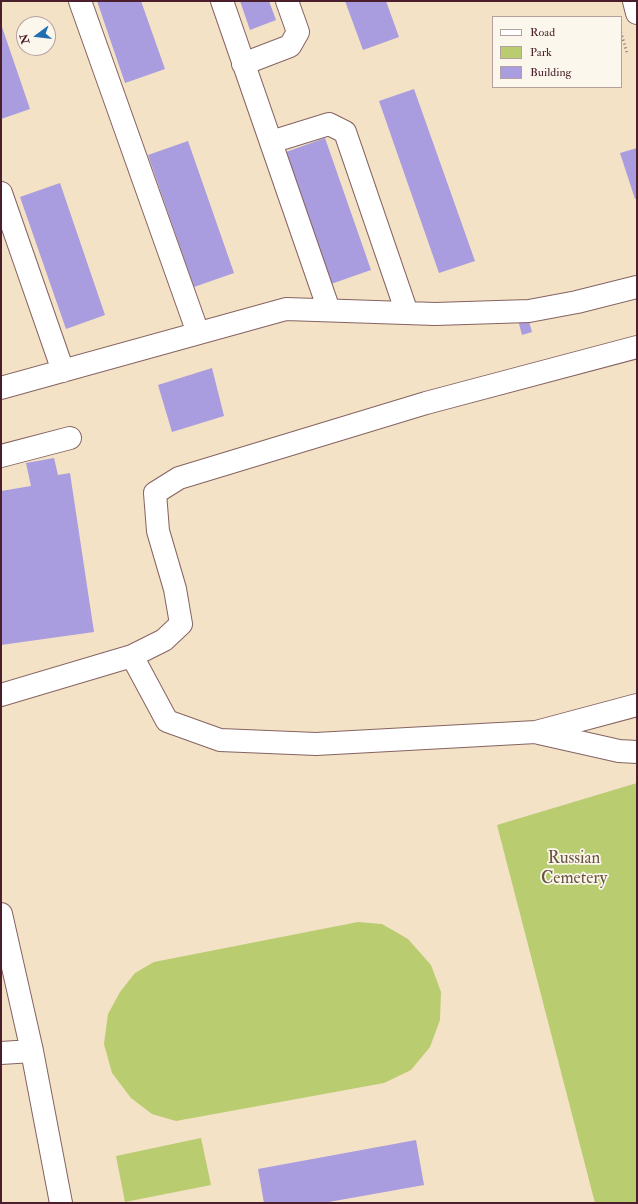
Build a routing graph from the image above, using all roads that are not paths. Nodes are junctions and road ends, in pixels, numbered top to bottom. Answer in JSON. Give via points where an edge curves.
{"nodes":[{"id":1,"x":80,"y":1,"type":"edge"},
{"id":2,"x":222,"y":1,"type":"edge"},
{"id":3,"x":287,"y":1,"type":"edge"},
{"id":4,"x":634,"y":1,"type":"edge"},
{"id":5,"x":637,"y":13,"type":"edge"},
{"id":6,"x":244,"y":64,"type":"junction"},
{"id":7,"x":271,"y":142,"type":"junction"},
{"id":8,"x":1,"y":193,"type":"edge"},
{"id":9,"x":637,"y":287,"type":"edge"},
{"id":10,"x":329,"y":310,"type":"junction"},
{"id":11,"x":407,"y":313,"type":"junction"},
{"id":12,"x":198,"y":333,"type":"junction"},
{"id":13,"x":637,"y":347,"type":"edge"},
{"id":14,"x":63,"y":371,"type":"junction"},
{"id":15,"x":1,"y":388,"type":"edge"},
{"id":16,"x":70,"y":438,"type":"dead end"},
{"id":17,"x":1,"y":456,"type":"edge"},
{"id":18,"x":132,"y":656,"type":"junction"},
{"id":19,"x":1,"y":695,"type":"edge"},
{"id":20,"x":637,"y":705,"type":"edge"},
{"id":21,"x":536,"y":732,"type":"junction"},
{"id":22,"x":637,"y":752,"type":"edge"},
{"id":23,"x":1,"y":914,"type":"edge"},
{"id":24,"x":32,"y":1051,"type":"junction"},
{"id":25,"x":1,"y":1053,"type":"edge"},
{"id":26,"x":61,"y":1203,"type":"edge"}],
"edges":[{"from":1,"to":12,"type":"street"},
{"from":2,"to":6,"type":"street"},
{"from":3,"to":6,"type":"street","via":[[298,32],[290,46]]},
{"from":4,"to":5,"type":"street"},
{"from":6,"to":7,"type":"street"},
{"from":7,"to":10,"type":"street"},
{"from":7,"to":11,"type":"street","via":[[330,124],[345,132]]},
{"from":8,"to":14,"type":"street"},
{"from":9,"to":11,"type":"street","via":[[529,311]]},
{"from":10,"to":11,"type":"street"},
{"from":10,"to":12,"type":"street","via":[[286,309]]},
{"from":12,"to":14,"type":"street"},
{"from":13,"to":18,"type":"street","via":[[426,403],[178,478],[155,493],[158,531],[175,589],[181,624],[164,640]]},
{"from":14,"to":15,"type":"street"},
{"from":16,"to":17,"type":"street"},
{"from":18,"to":19,"type":"street"},
{"from":18,"to":21,"type":"street","via":[[168,721],[220,740],[316,744]]},
{"from":20,"to":21,"type":"street"},
{"from":21,"to":22,"type":"street","via":[[619,751]]},
{"from":23,"to":24,"type":"street"},
{"from":24,"to":25,"type":"street"},
{"from":24,"to":26,"type":"street"}]}
